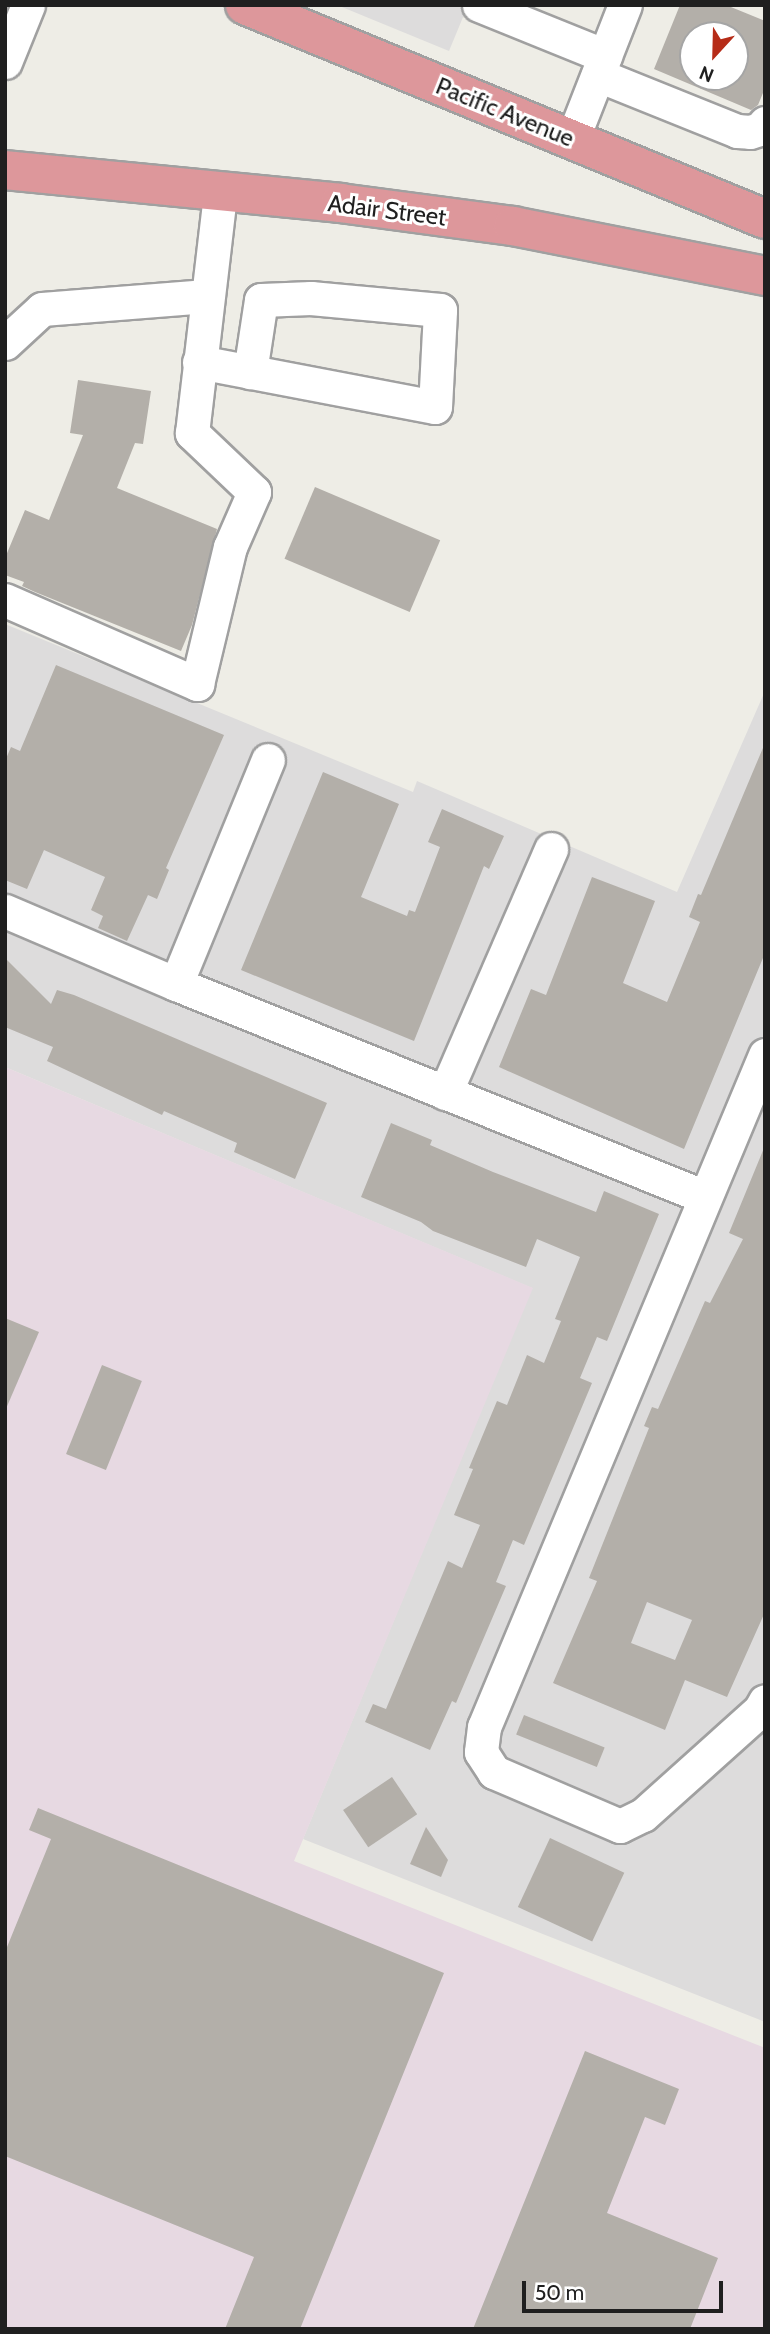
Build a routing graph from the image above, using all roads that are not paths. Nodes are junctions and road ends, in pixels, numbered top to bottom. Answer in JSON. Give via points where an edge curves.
{"nodes":[{"id":1,"x":28,"y":5,"type":"edge"},
{"id":2,"x":245,"y":5,"type":"edge"},
{"id":3,"x":479,"y":5,"type":"edge"},
{"id":4,"x":625,"y":5,"type":"edge"},
{"id":5,"x":5,"y":62,"type":"edge"},
{"id":6,"x":601,"y":66,"type":"junction"},
{"id":7,"x":765,"y":123,"type":"edge"},
{"id":8,"x":572,"y":140,"type":"junction"},
{"id":9,"x":5,"y":170,"type":"edge"},
{"id":10,"x":220,"y":193,"type":"junction"},
{"id":11,"x":765,"y":219,"type":"edge"},
{"id":12,"x":765,"y":276,"type":"edge"},
{"id":13,"x":206,"y":296,"type":"junction"},
{"id":14,"x":5,"y":343,"type":"edge"},
{"id":15,"x":199,"y":362,"type":"junction"},
{"id":16,"x":250,"y":372,"type":"junction"},
{"id":17,"x":5,"y":600,"type":"edge"},
{"id":18,"x":268,"y":760,"type":"dead end"},
{"id":19,"x":551,"y":849,"type":"dead end"},
{"id":20,"x":5,"y":911,"type":"edge"},
{"id":21,"x":176,"y":984,"type":"junction"},
{"id":22,"x":765,"y":1055,"type":"edge"},
{"id":23,"x":445,"y":1093,"type":"junction"},
{"id":24,"x":705,"y":1197,"type":"junction"},
{"id":25,"x":765,"y":1701,"type":"edge"}],
"edges":[{"from":1,"to":5,"type":"street"},
{"from":2,"to":8,"type":"highway","name":"Pacific Avenue"},
{"from":3,"to":6,"type":"street"},
{"from":4,"to":6,"type":"street"},
{"from":6,"to":7,"type":"street","via":[[737,131],[750,132]]},
{"from":6,"to":8,"type":"street"},
{"from":8,"to":11,"type":"highway","name":"Pacific Avenue"},
{"from":9,"to":10,"type":"highway","name":"Adair Street"},
{"from":10,"to":12,"type":"highway","name":"Adair Street","via":[[513,226]]},
{"from":10,"to":13,"type":"street"},
{"from":13,"to":14,"type":"street","via":[[41,309]]},
{"from":13,"to":15,"type":"street"},
{"from":15,"to":16,"type":"street"},
{"from":15,"to":17,"type":"street","via":[[192,433],[254,492],[230,547],[197,684]]},
{"from":16,"to":16,"type":"street","via":[[435,407],[440,310],[312,298],[261,299]]},
{"from":18,"to":21,"type":"street"},
{"from":19,"to":23,"type":"street"},
{"from":20,"to":21,"type":"street"},
{"from":21,"to":23,"type":"street"},
{"from":22,"to":24,"type":"street"},
{"from":23,"to":24,"type":"street"},
{"from":24,"to":25,"type":"street","via":[[484,1727],[481,1752],[494,1772],[620,1826],[643,1815]]}]}
